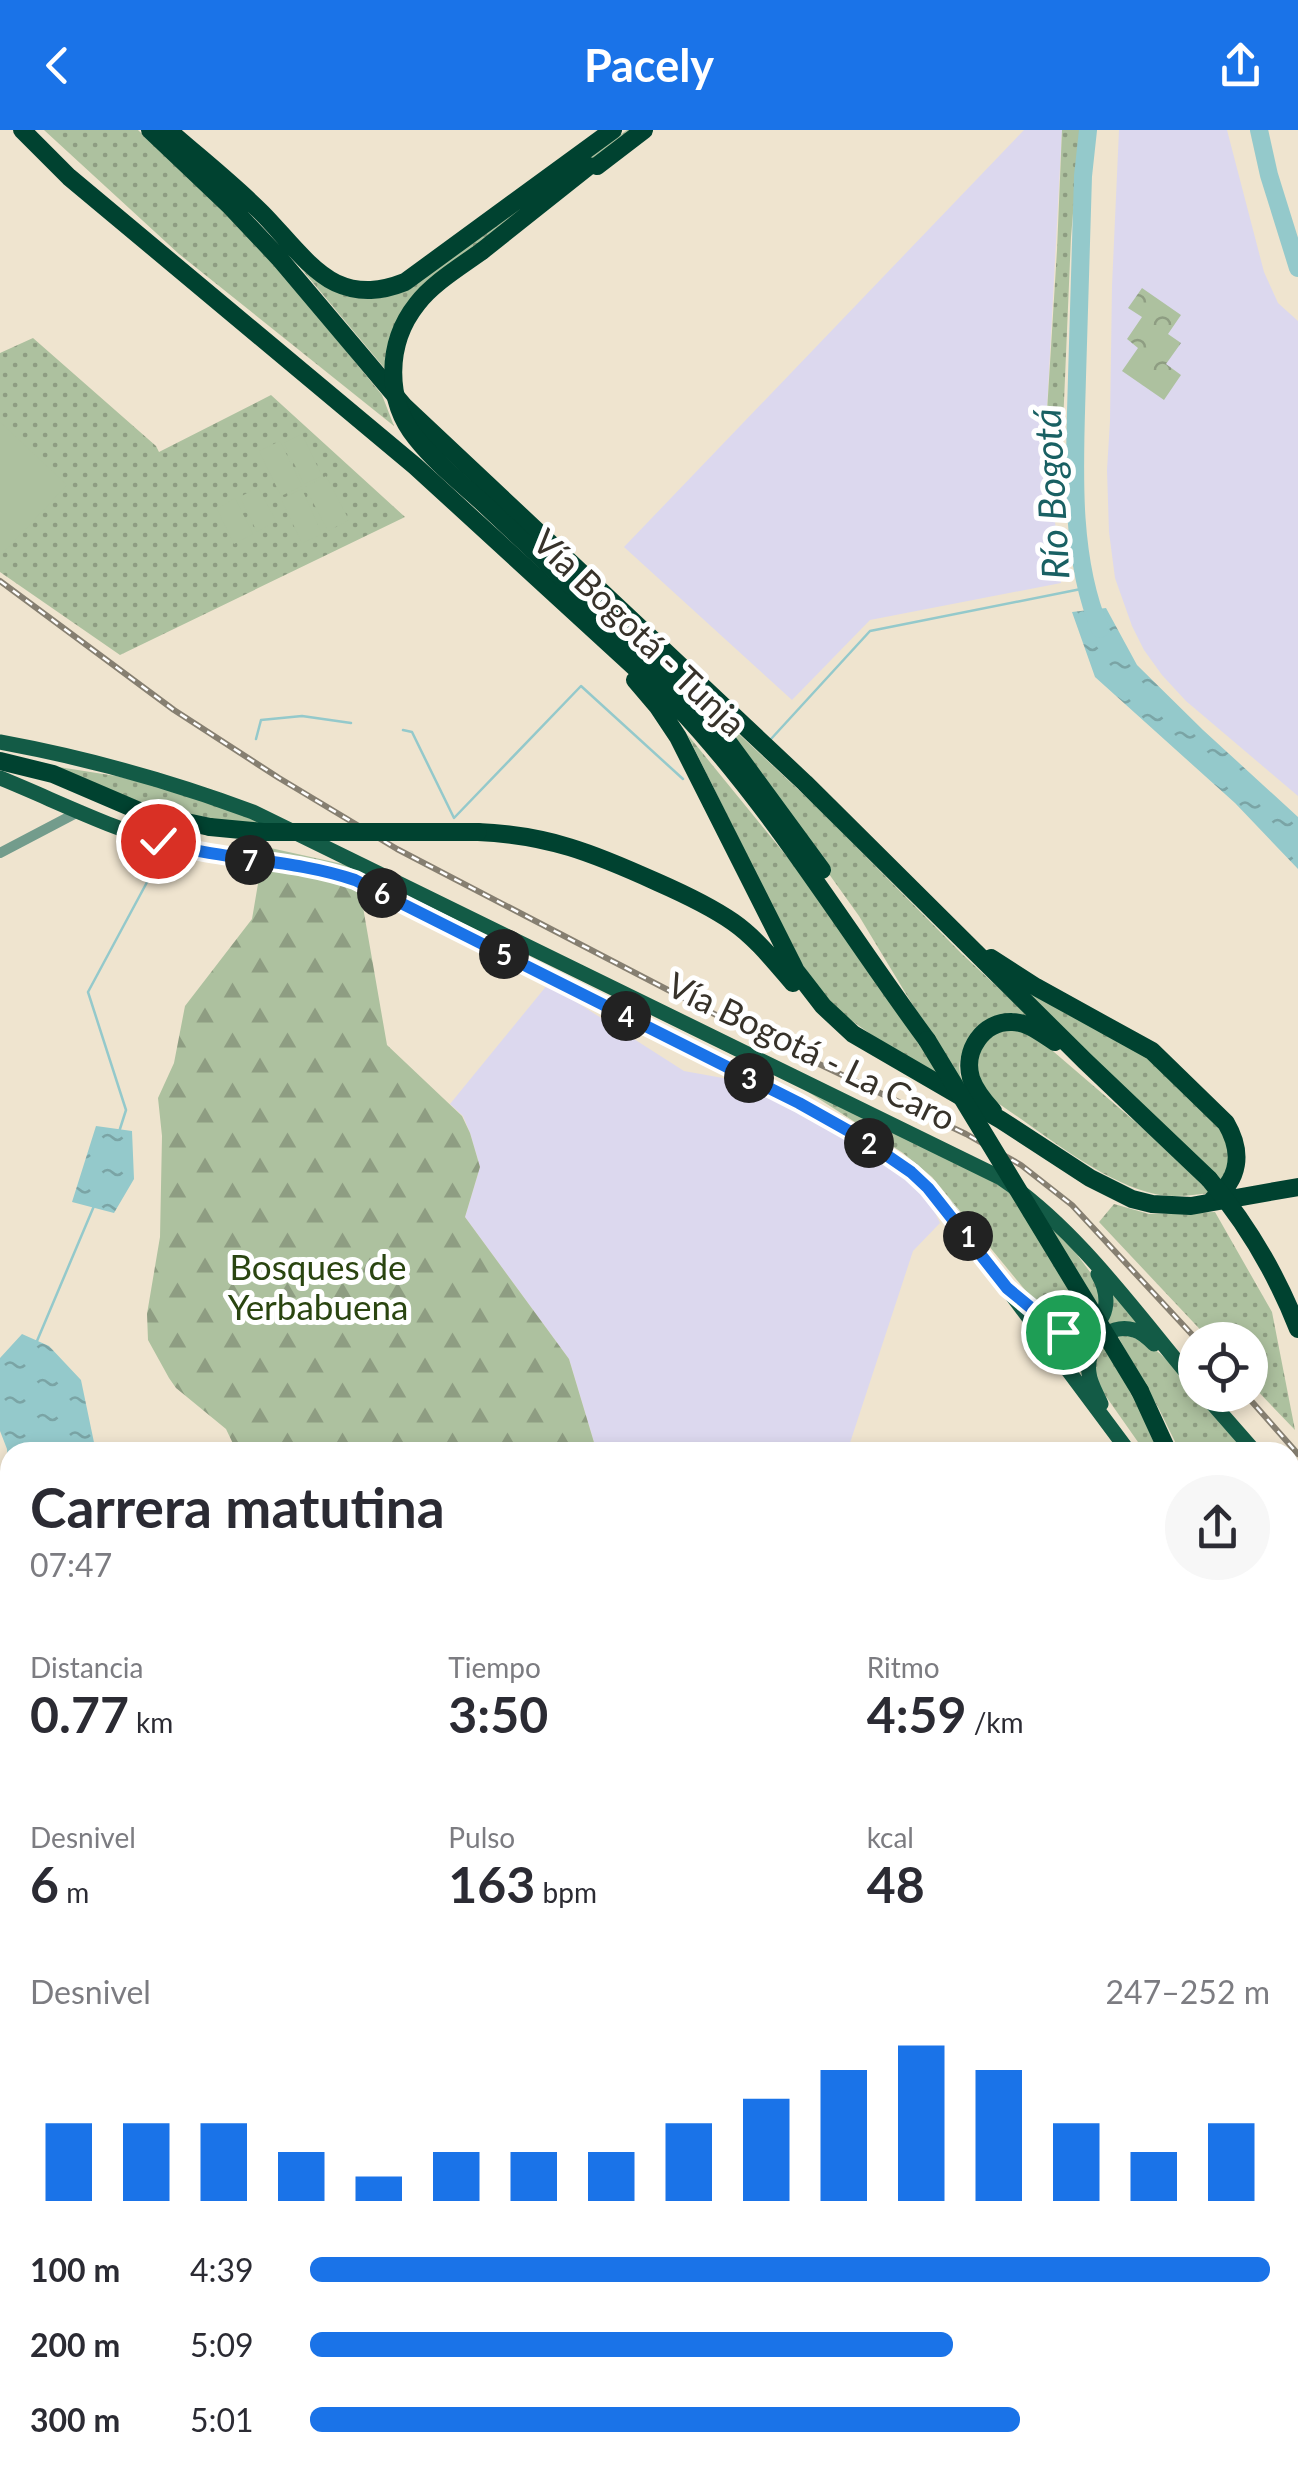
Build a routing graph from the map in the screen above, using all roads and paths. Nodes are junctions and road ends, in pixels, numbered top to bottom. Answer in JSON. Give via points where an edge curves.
{"nodes":[{"id":1,"x":22,"y":130,"type":"edge"},
{"id":2,"x":150,"y":130,"type":"edge"},
{"id":3,"x":168,"y":130,"type":"edge"},
{"id":4,"x":613,"y":130,"type":"edge"},
{"id":5,"x":636,"y":130,"type":"edge"},
{"id":6,"x":644,"y":130,"type":"edge"},
{"id":7,"x":593,"y":166,"type":"junction"},
{"id":8,"x":582,"y":619,"type":"junction"},
{"id":9,"x":0,"y":742,"type":"edge"},
{"id":10,"x":0,"y":761,"type":"edge"},
{"id":11,"x":0,"y":778,"type":"edge"},
{"id":12,"x":81,"y":810,"type":"junction"},
{"id":13,"x":0,"y":853,"type":"edge"},
{"id":14,"x":918,"y":896,"type":"junction"},
{"id":15,"x":842,"y":1024,"type":"junction"},
{"id":16,"x":927,"y":1040,"type":"junction"},
{"id":17,"x":1085,"y":1061,"type":"junction"},
{"id":18,"x":1000,"y":1120,"type":"junction"},
{"id":19,"x":1298,"y":1188,"type":"edge"},
{"id":20,"x":1208,"y":1204,"type":"junction"},
{"id":21,"x":1083,"y":1250,"type":"junction"},
{"id":22,"x":1007,"y":1288,"type":"junction"},
{"id":23,"x":1298,"y":1329,"type":"edge"},
{"id":24,"x":1178,"y":1364,"type":"edge"},
{"id":25,"x":1178,"y":1367,"type":"edge"},
{"id":26,"x":1220,"y":1412,"type":"edge"},
{"id":27,"x":1116,"y":1436,"type":"junction"},
{"id":28,"x":1121,"y":1442,"type":"edge"},
{"id":29,"x":1163,"y":1442,"type":"edge"},
{"id":30,"x":1245,"y":1442,"type":"edge"}],
"edges":[{"from":1,"to":8,"type":"highway","name":"Vía Bogotá - Tunja","via":[[105,208],[430,479]]},
{"from":2,"to":14,"type":"highway","name":"Vía Bogotá - Tunja","via":[[280,258],[404,406]]},
{"from":3,"to":4,"type":"highway","via":[[318,271],[348,288],[373,290],[405,282]]},
{"from":5,"to":7,"type":"highway"},
{"from":6,"to":7,"type":"highway"},
{"from":7,"to":16,"type":"highway","bridge":true,"via":[[427,293],[397,340],[397,403],[426,449],[702,712],[742,759],[858,924]]},
{"from":8,"to":15,"type":"highway","via":[[668,721],[786,953]]},
{"from":8,"to":16,"type":"highway","name":"Vía Bogotá - Tunja","via":[[726,762]]},
{"from":9,"to":21,"type":"main road","name":"Vía Bogotá - La Caro","via":[[168,782],[279,823],[1001,1178]]},
{"from":10,"to":15,"type":"highway","bridge":true,"via":[[53,774],[144,813],[210,827],[478,832],[557,842],[629,869],[734,922]]},
{"from":11,"to":12,"type":"main road","name":"Vía Bogotá - La Caro"},
{"from":12,"to":13,"type":"street"},
{"from":12,"to":22,"type":"main road","name":"Vía Bogotá - La Caro","via":[[177,847],[355,880],[799,1103],[911,1172]]},
{"from":14,"to":17,"type":"highway","name":"Vía Bogotá - Tunja"},
{"from":14,"to":20,"type":"highway","via":[[1009,970],[1152,1051],[1213,1109],[1233,1136],[1238,1163],[1228,1186]]},
{"from":15,"to":18,"type":"highway"},
{"from":16,"to":29,"type":"highway","name":"Vía Bogotá - Tunja","bridge":true,"via":[[1140,1391]]},
{"from":17,"to":18,"type":"highway","via":[[1024,1024],[990,1028],[973,1046],[970,1074]]},
{"from":17,"to":23,"type":"highway","name":"Vía Bogotá - Tunja","bridge":true,"via":[[1232,1206],[1262,1251]]},
{"from":18,"to":20,"type":"highway","via":[[1115,1192],[1152,1204]]},
{"from":19,"to":20,"type":"highway"},
{"from":21,"to":22,"type":"main road","via":[[1107,1303],[1086,1330],[1063,1332]]},
{"from":21,"to":24,"type":"main road","name":"Vía Bogotá - La Caro"},
{"from":22,"to":27,"type":"main road","name":"Vía Bogotá - La Caro"},
{"from":25,"to":27,"type":"main road","via":[[1134,1330],[1111,1330],[1096,1343],[1089,1373]]},
{"from":26,"to":30,"type":"main road"},
{"from":27,"to":28,"type":"main road","name":"Vía Bogotá - La Caro"}]}
